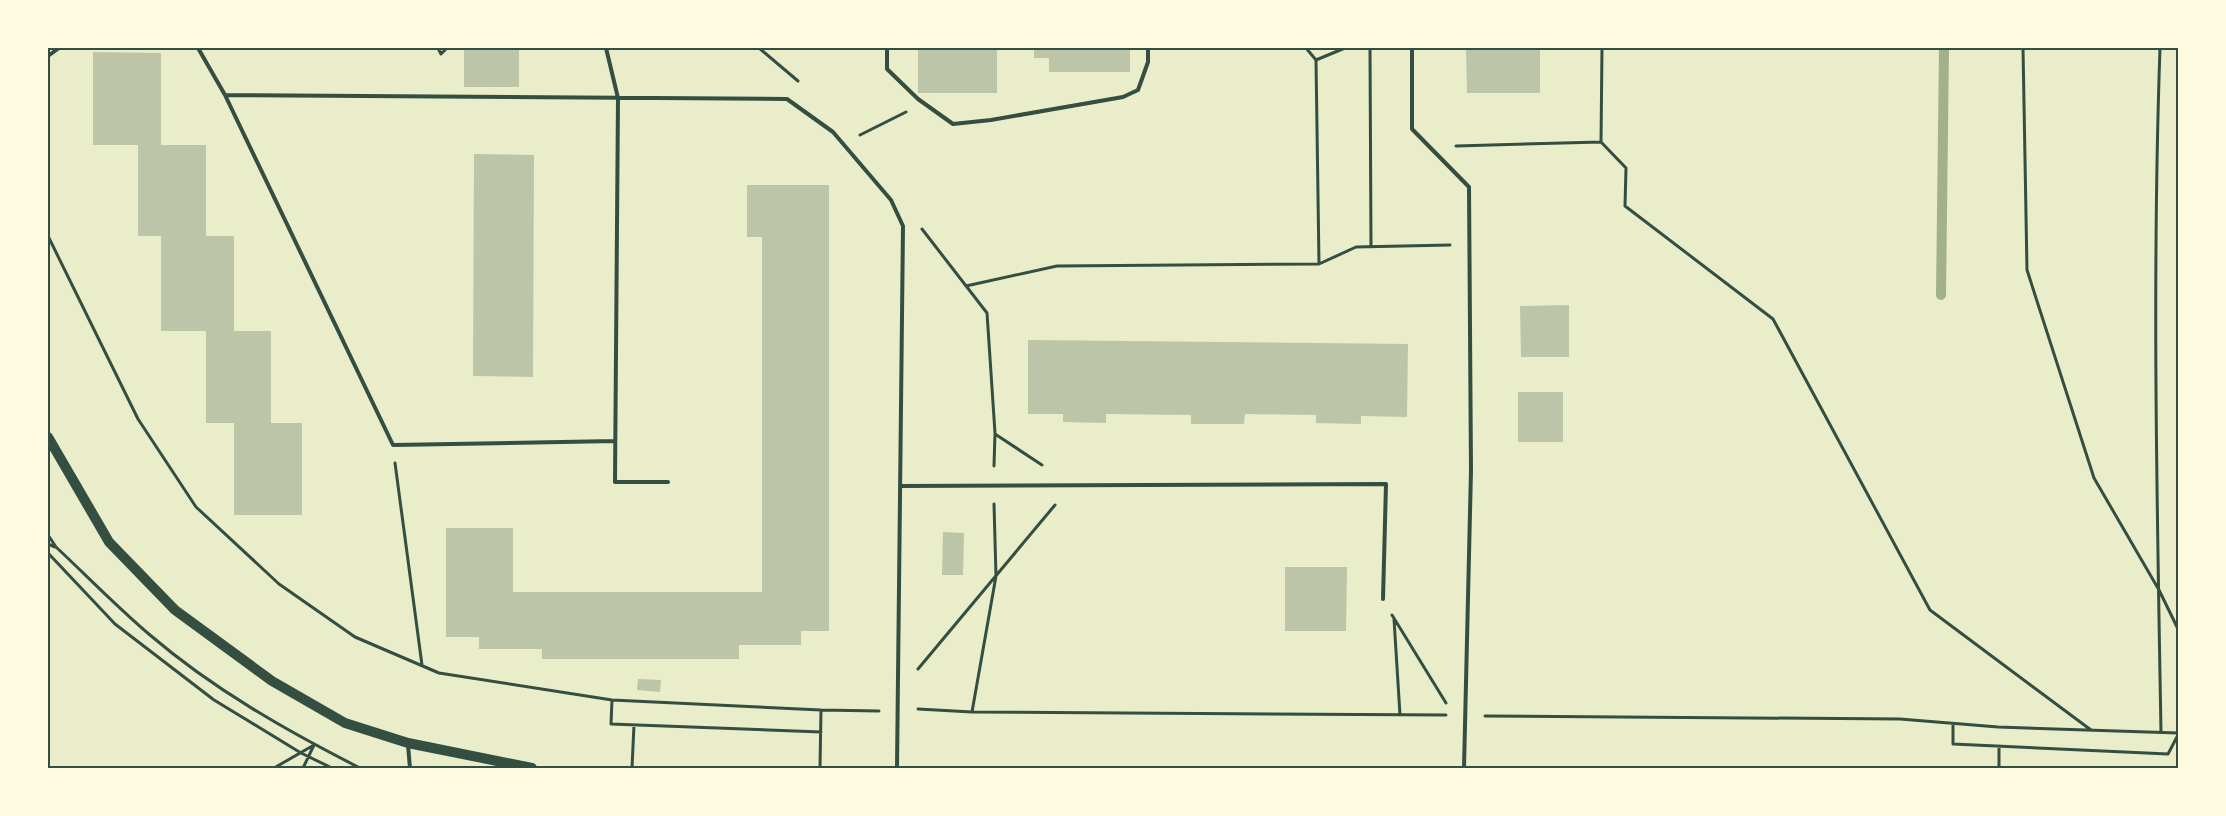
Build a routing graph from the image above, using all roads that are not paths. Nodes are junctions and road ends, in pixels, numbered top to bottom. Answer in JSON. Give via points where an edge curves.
{"nodes":[{"id":1,"x":59,"y":48,"type":"edge"},
{"id":2,"x":198,"y":48,"type":"edge"},
{"id":3,"x":606,"y":48,"type":"edge"},
{"id":4,"x":887,"y":48,"type":"edge"},
{"id":5,"x":1148,"y":48,"type":"edge"},
{"id":6,"x":1412,"y":48,"type":"edge"},
{"id":7,"x":48,"y":56,"type":"edge"},
{"id":8,"x":225,"y":95,"type":"junction"},
{"id":9,"x":618,"y":98,"type":"junction"},
{"id":10,"x":48,"y":437,"type":"edge"},
{"id":11,"x":615,"y":441,"type":"junction"},
{"id":12,"x":668,"y":482,"type":"dead end"},
{"id":13,"x":900,"y":486,"type":"junction"},
{"id":14,"x":1383,"y":599,"type":"dead end"},
{"id":15,"x":408,"y":743,"type":"junction"},
{"id":16,"x":410,"y":768,"type":"edge"},
{"id":17,"x":532,"y":768,"type":"edge"},
{"id":18,"x":897,"y":768,"type":"edge"},
{"id":19,"x":1464,"y":768,"type":"edge"}],
"edges":[{"from":1,"to":7,"type":"lane"},
{"from":2,"to":8,"type":"lane"},
{"from":3,"to":9,"type":"lane"},
{"from":4,"to":5,"type":"lane","via":[[888,69],[918,99],[953,124],[1123,98],[1138,90],[1148,62]]},
{"from":6,"to":19,"type":"lane","via":[[1412,129],[1470,187],[1471,470]]},
{"from":8,"to":9,"type":"lane"},
{"from":8,"to":11,"type":"lane","via":[[393,445]]},
{"from":9,"to":11,"type":"lane"},
{"from":9,"to":13,"type":"lane","via":[[787,100],[833,132],[891,200],[903,226]]},
{"from":10,"to":15,"type":"main road","via":[[108,542],[175,610],[272,680],[345,723]]},
{"from":11,"to":12,"type":"lane","via":[[615,482]]},
{"from":13,"to":14,"type":"lane","via":[[1386,484]]},
{"from":13,"to":18,"type":"lane"},
{"from":15,"to":16,"type":"lane"},
{"from":15,"to":17,"type":"main road"}]}
